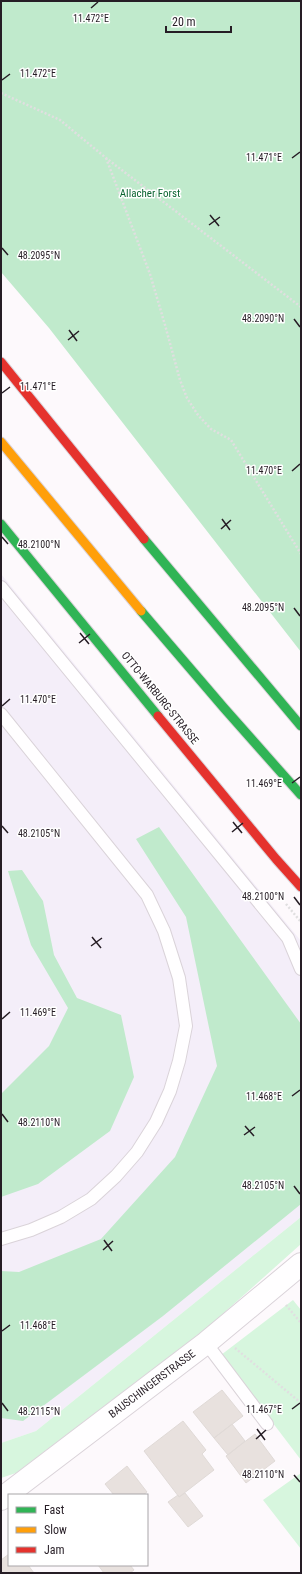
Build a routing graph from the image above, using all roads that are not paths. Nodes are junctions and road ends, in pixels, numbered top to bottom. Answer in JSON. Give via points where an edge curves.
{"nodes":[{"id":1,"x":1,"y":362,"type":"edge"},
{"id":2,"x":1,"y":442,"type":"edge"},
{"id":3,"x":1,"y":524,"type":"edge"},
{"id":4,"x":1,"y":587,"type":"edge"},
{"id":5,"x":1,"y":714,"type":"edge"},
{"id":6,"x":301,"y":726,"type":"edge"},
{"id":7,"x":301,"y":795,"type":"edge"},
{"id":8,"x":301,"y":887,"type":"edge"},
{"id":9,"x":301,"y":969,"type":"edge"},
{"id":10,"x":1,"y":1239,"type":"edge"},
{"id":11,"x":301,"y":1264,"type":"edge"},
{"id":12,"x":206,"y":1343,"type":"junction"},
{"id":13,"x":267,"y":1424,"type":"dead end"},
{"id":14,"x":1,"y":1499,"type":"edge"}],
"edges":[{"from":1,"to":6,"type":"main road"},
{"from":2,"to":7,"type":"main road","via":[[186,666]]},
{"from":3,"to":8,"type":"main road","name":"OTTO-WARBURG-STRASSE"},
{"from":4,"to":9,"type":"lane","via":[[288,938]]},
{"from":5,"to":10,"type":"lane","via":[[147,895],[164,931],[179,978],[186,1026],[170,1091],[156,1122],[137,1152],[91,1199],[61,1217]]},
{"from":11,"to":12,"type":"street","name":"BAUSCHINGERSTRASSE"},
{"from":12,"to":13,"type":"lane"},
{"from":12,"to":14,"type":"street","name":"BAUSCHINGERSTRASSE"}]}
